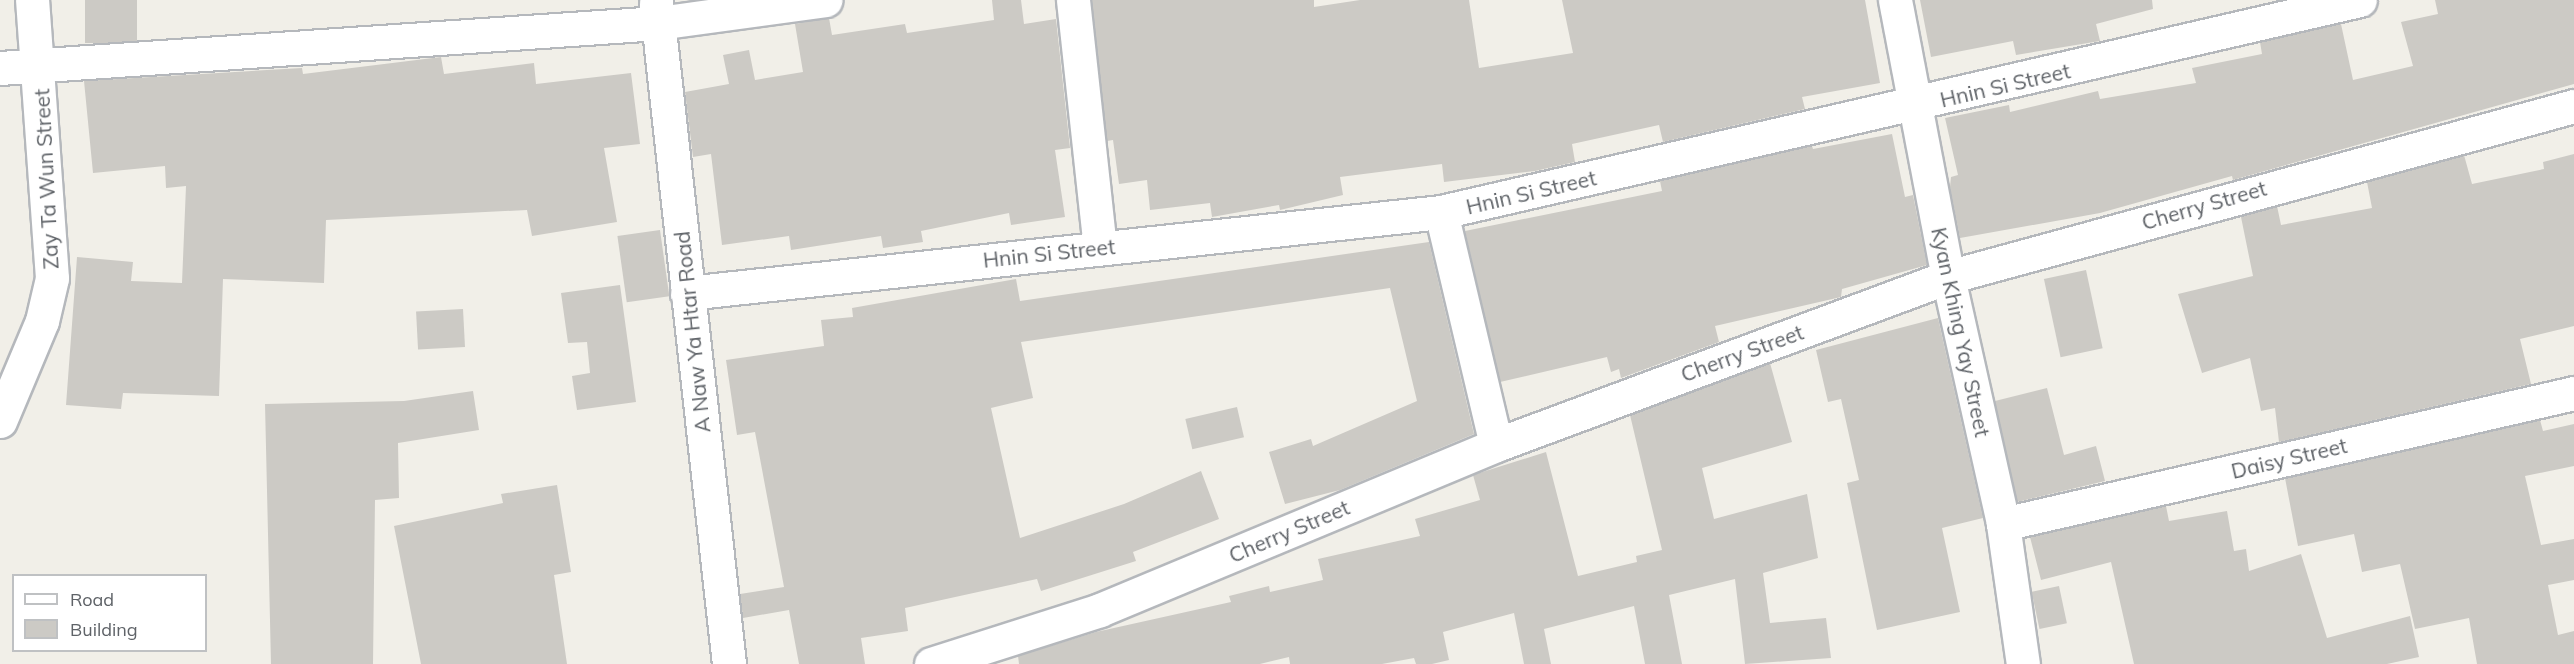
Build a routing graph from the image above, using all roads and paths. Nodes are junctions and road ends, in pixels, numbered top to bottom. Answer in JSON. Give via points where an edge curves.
{"nodes":[{"id":1,"x":32,"y":0,"type":"edge"},
{"id":2,"x":825,"y":0,"type":"edge"},
{"id":3,"x":1073,"y":0,"type":"edge"},
{"id":4,"x":1895,"y":0,"type":"edge"},
{"id":5,"x":2360,"y":0,"type":"edge"},
{"id":6,"x":657,"y":11,"type":"edge"},
{"id":7,"x":40,"y":63,"type":"junction"},
{"id":8,"x":0,"y":68,"type":"edge"},
{"id":9,"x":2574,"y":105,"type":"edge"},
{"id":10,"x":1914,"y":106,"type":"junction"},
{"id":11,"x":1441,"y":212,"type":"junction"},
{"id":12,"x":1100,"y":247,"type":"junction"},
{"id":13,"x":1948,"y":277,"type":"junction"},
{"id":14,"x":687,"y":293,"type":"junction"},
{"id":15,"x":2574,"y":393,"type":"edge"},
{"id":16,"x":0,"y":421,"type":"edge"},
{"id":17,"x":1496,"y":445,"type":"junction"},
{"id":18,"x":2003,"y":524,"type":"junction"},
{"id":19,"x":729,"y":664,"type":"edge"},
{"id":20,"x":931,"y":664,"type":"edge"},
{"id":21,"x":2023,"y":664,"type":"edge"}],
"edges":[{"from":1,"to":7,"type":"street","name":"Zay Ta Wun Street"},
{"from":2,"to":6,"type":"street"},
{"from":3,"to":12,"type":"street"},
{"from":4,"to":10,"type":"street","name":"Kyan Khing Yay Street"},
{"from":5,"to":10,"type":"street","name":"Hnin Si Street"},
{"from":6,"to":7,"type":"street"},
{"from":6,"to":14,"type":"street","name":"A Naw Ya Htar Road"},
{"from":7,"to":8,"type":"street"},
{"from":7,"to":16,"type":"street","name":"Zay Ta Wun Street","via":[[52,278],[42,321]]},
{"from":9,"to":13,"type":"street","name":"Cherry Street"},
{"from":10,"to":11,"type":"street","name":"Hnin Si Street"},
{"from":10,"to":13,"type":"street","name":"Kyan Khing Yay Street"},
{"from":11,"to":12,"type":"street","name":"Hnin Si Street"},
{"from":11,"to":17,"type":"street"},
{"from":12,"to":14,"type":"street","name":"Hnin Si Street"},
{"from":13,"to":17,"type":"street","name":"Cherry Street"},
{"from":13,"to":18,"type":"street","name":"Kyan Khing Yay Street"},
{"from":14,"to":19,"type":"street","name":"A Naw Ya Htar Road"},
{"from":15,"to":18,"type":"street","name":"Daisy Street"},
{"from":17,"to":20,"type":"street","name":"Cherry Street","via":[[1100,610]]},
{"from":18,"to":21,"type":"street","name":"Kyan Khing Yay Street"}]}
